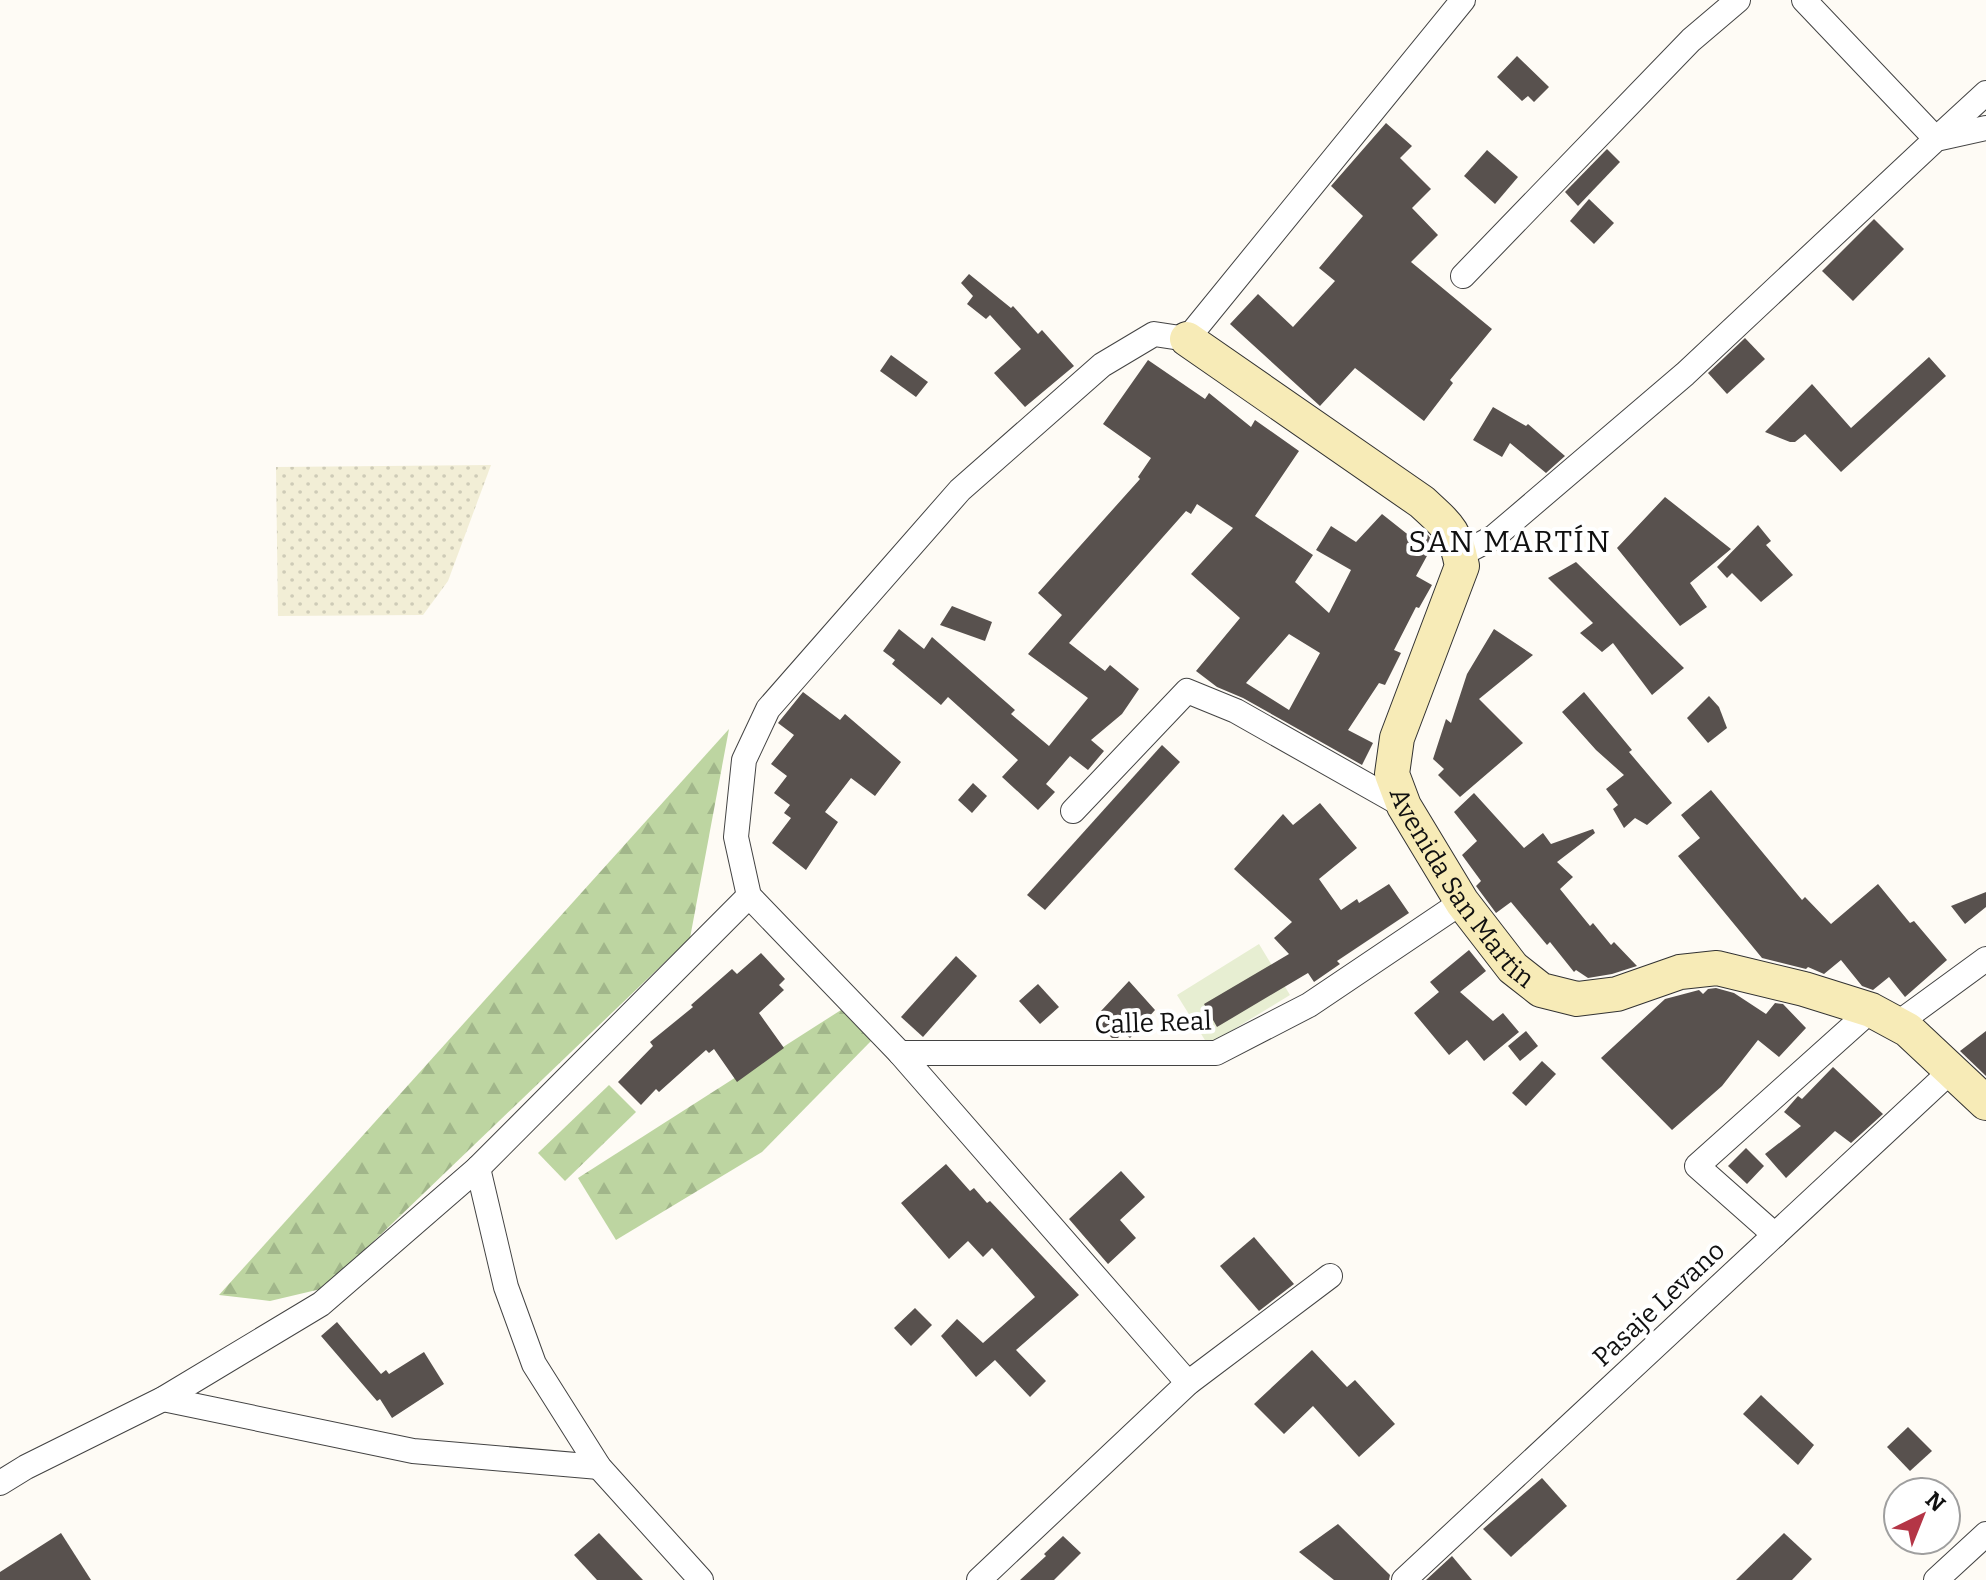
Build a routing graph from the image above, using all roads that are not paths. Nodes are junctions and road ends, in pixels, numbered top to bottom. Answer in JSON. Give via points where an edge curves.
{"nodes":[{"id":1,"x":1463,"y":0,"type":"edge"},
{"id":2,"x":1738,"y":0,"type":"edge"},
{"id":3,"x":1804,"y":0,"type":"edge"},
{"id":4,"x":1986,"y":93,"type":"edge"},
{"id":5,"x":1986,"y":128,"type":"edge"},
{"id":6,"x":1936,"y":139,"type":"junction"},
{"id":7,"x":1463,"y":276,"type":"dead end"},
{"id":8,"x":1187,"y":339,"type":"junction"},
{"id":9,"x":1460,"y":555,"type":"junction"},
{"id":10,"x":1404,"y":806,"type":"junction"},
{"id":11,"x":1073,"y":811,"type":"dead end"},
{"id":12,"x":749,"y":896,"type":"junction"},
{"id":13,"x":1462,"y":902,"type":"junction"},
{"id":14,"x":1986,"y":959,"type":"edge"},
{"id":15,"x":1884,"y":1017,"type":"junction"},
{"id":16,"x":900,"y":1053,"type":"junction"},
{"id":17,"x":1952,"y":1070,"type":"junction"},
{"id":18,"x":1986,"y":1103,"type":"edge"},
{"id":19,"x":478,"y":1168,"type":"junction"},
{"id":20,"x":1775,"y":1235,"type":"junction"},
{"id":21,"x":1330,"y":1276,"type":"dead end"},
{"id":22,"x":1188,"y":1383,"type":"junction"},
{"id":23,"x":163,"y":1399,"type":"junction"},
{"id":24,"x":599,"y":1467,"type":"junction"},
{"id":25,"x":0,"y":1483,"type":"edge"},
{"id":26,"x":1986,"y":1534,"type":"edge"},
{"id":27,"x":701,"y":1580,"type":"edge"},
{"id":28,"x":979,"y":1580,"type":"edge"},
{"id":29,"x":1404,"y":1580,"type":"edge"},
{"id":30,"x":1936,"y":1580,"type":"edge"}],
"edges":[{"from":1,"to":8,"type":"street"},
{"from":2,"to":7,"type":"street","via":[[1691,40]]},
{"from":3,"to":6,"type":"street"},
{"from":4,"to":6,"type":"street"},
{"from":5,"to":6,"type":"street"},
{"from":6,"to":9,"type":"street","via":[[1685,374],[1494,537]]},
{"from":8,"to":9,"type":"street","via":[[1422,502],[1457,539]]},
{"from":8,"to":12,"type":"street","via":[[1154,334],[1102,365],[1000,454],[960,490],[768,709],[744,760],[736,837]]},
{"from":9,"to":10,"type":"street","name":"Avenida San Martin","via":[[1462,566],[1397,738],[1392,774]]},
{"from":10,"to":11,"type":"street","via":[[1236,711],[1187,691]]},
{"from":10,"to":13,"type":"street","name":"Avenida San Martin"},
{"from":12,"to":16,"type":"street"},
{"from":12,"to":19,"type":"street"},
{"from":13,"to":15,"type":"street","name":"Avenida San Martin","via":[[1513,968],[1541,990],[1577,999],[1617,994],[1680,972],[1717,968],[1804,989]]},
{"from":13,"to":16,"type":"street","name":"Calle Real","via":[[1309,1005],[1216,1053]]},
{"from":14,"to":15,"type":"street"},
{"from":15,"to":17,"type":"street","name":"Avenida San Martin"},
{"from":15,"to":20,"type":"street","via":[[1697,1166]]},
{"from":16,"to":22,"type":"street"},
{"from":17,"to":18,"type":"street","name":"Avenida San Martin"},
{"from":17,"to":20,"type":"street","name":"Pasaje Levano"},
{"from":19,"to":23,"type":"street","via":[[321,1304]]},
{"from":19,"to":24,"type":"street","via":[[506,1287],[534,1364]]},
{"from":20,"to":29,"type":"street","name":"Pasaje Levano"},
{"from":21,"to":22,"type":"street"},
{"from":22,"to":28,"type":"street"},
{"from":23,"to":24,"type":"street","via":[[413,1451]]},
{"from":23,"to":25,"type":"street"},
{"from":24,"to":27,"type":"street"},
{"from":26,"to":30,"type":"street"}]}
